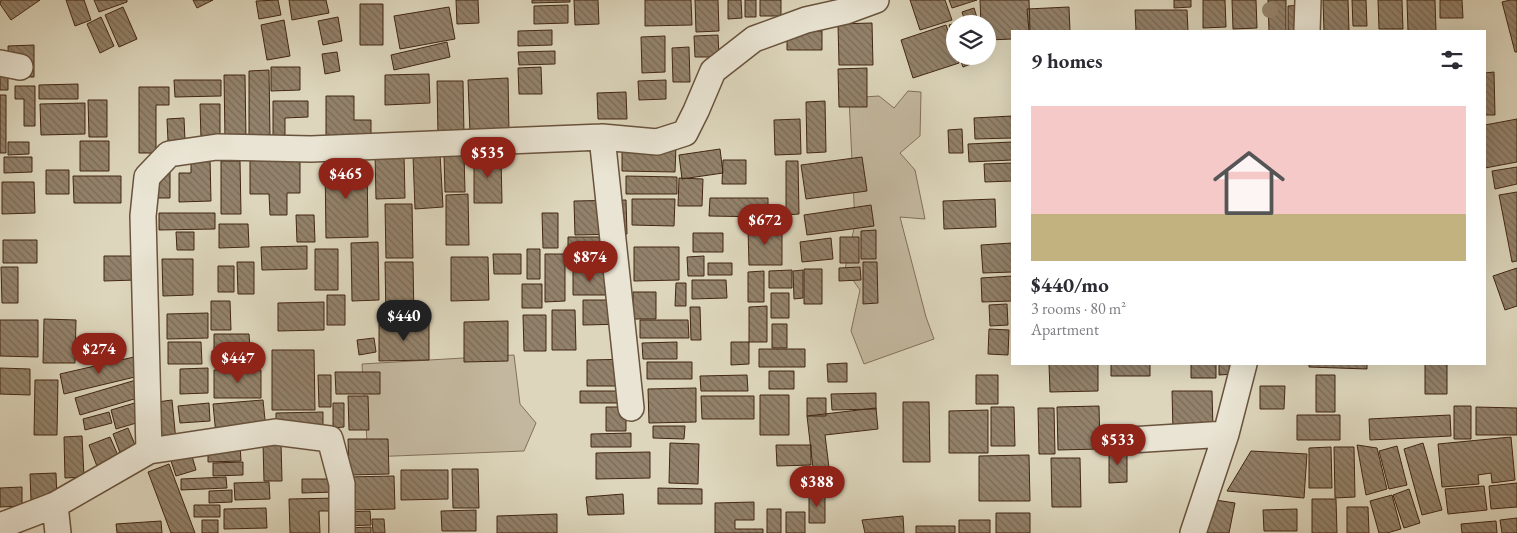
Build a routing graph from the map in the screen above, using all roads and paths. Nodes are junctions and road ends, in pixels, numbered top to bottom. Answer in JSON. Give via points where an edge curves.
{"nodes":[{"id":1,"x":876,"y":0,"type":"edge"},
{"id":2,"x":1308,"y":0,"type":"edge"},
{"id":3,"x":1307,"y":30,"type":"edge"},
{"id":4,"x":602,"y":137,"type":"junction"},
{"id":5,"x":1244,"y":365,"type":"edge"},
{"id":6,"x":631,"y":408,"type":"dead end"},
{"id":7,"x":1226,"y":434,"type":"junction"},
{"id":8,"x":1114,"y":441,"type":"dead end"},
{"id":9,"x":149,"y":451,"type":"junction"},
{"id":10,"x":55,"y":505,"type":"junction"},
{"id":11,"x":0,"y":526,"type":"edge"},
{"id":12,"x":58,"y":533,"type":"edge"},
{"id":13,"x":342,"y":533,"type":"edge"},
{"id":14,"x":1193,"y":533,"type":"edge"}],
"edges":[{"from":1,"to":4,"type":"street","via":[[754,39],[713,71],[685,133],[657,142]]},
{"from":2,"to":3,"type":"street"},
{"from":4,"to":6,"type":"street"},
{"from":4,"to":9,"type":"street","via":[[312,149],[217,147],[169,154],[147,177],[143,216]]},
{"from":5,"to":7,"type":"street"},
{"from":7,"to":8,"type":"street"},
{"from":7,"to":14,"type":"street"},
{"from":9,"to":10,"type":"street"},
{"from":9,"to":13,"type":"street","via":[[275,432],[330,439],[342,484]]},
{"from":10,"to":11,"type":"street"},
{"from":10,"to":12,"type":"street"}]}
